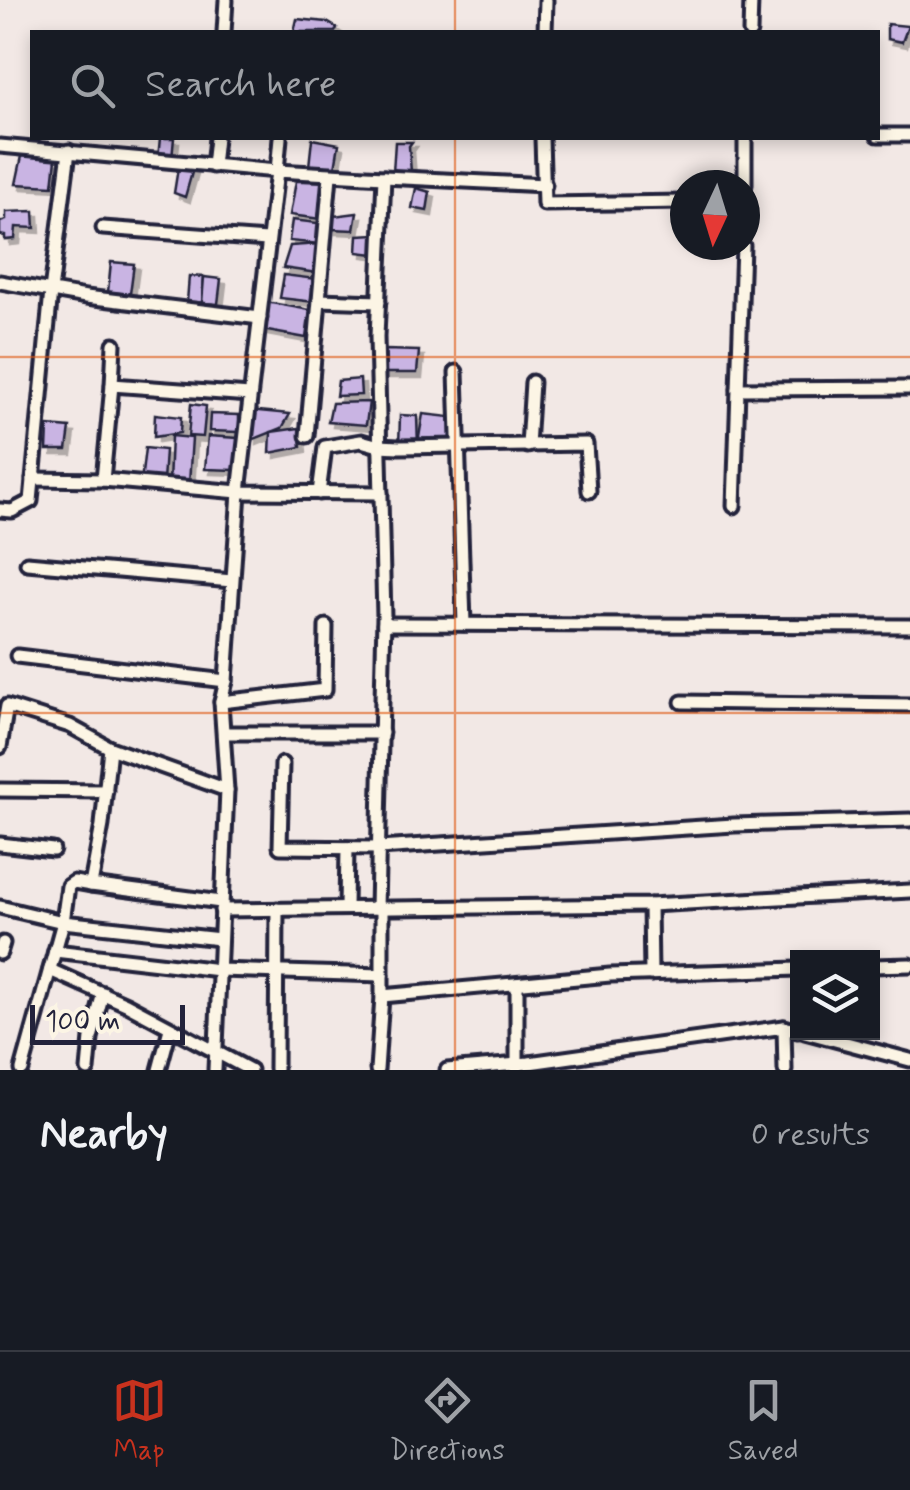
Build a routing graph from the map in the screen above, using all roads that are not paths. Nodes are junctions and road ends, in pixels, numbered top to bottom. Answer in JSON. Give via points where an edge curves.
{"nodes":[{"id":1,"x":226,"y":0,"type":"edge"},
{"id":2,"x":546,"y":0,"type":"edge"},
{"id":3,"x":751,"y":0,"type":"edge"},
{"id":4,"x":224,"y":30,"type":"edge"},
{"id":5,"x":545,"y":30,"type":"edge"},
{"id":6,"x":750,"y":30,"type":"edge"},
{"id":7,"x":880,"y":135,"type":"edge"},
{"id":8,"x":910,"y":135,"type":"edge"},
{"id":9,"x":216,"y":140,"type":"edge"},
{"id":10,"x":280,"y":140,"type":"edge"},
{"id":11,"x":542,"y":140,"type":"edge"},
{"id":12,"x":745,"y":140,"type":"edge"},
{"id":13,"x":0,"y":146,"type":"edge"},
{"id":14,"x":69,"y":150,"type":"junction"},
{"id":15,"x":214,"y":166,"type":"junction"},
{"id":16,"x":745,"y":170,"type":"edge"},
{"id":17,"x":277,"y":171,"type":"junction"},
{"id":18,"x":330,"y":176,"type":"junction"},
{"id":19,"x":384,"y":176,"type":"junction"},
{"id":20,"x":545,"y":185,"type":"junction"},
{"id":21,"x":670,"y":202,"type":"edge"},
{"id":22,"x":103,"y":228,"type":"dead end"},
{"id":23,"x":268,"y":240,"type":"junction"},
{"id":24,"x":742,"y":260,"type":"edge"},
{"id":25,"x":0,"y":282,"type":"edge"},
{"id":26,"x":51,"y":291,"type":"junction"},
{"id":27,"x":319,"y":300,"type":"junction"},
{"id":28,"x":379,"y":302,"type":"junction"},
{"id":29,"x":260,"y":318,"type":"junction"},
{"id":30,"x":114,"y":344,"type":"dead end"},
{"id":31,"x":456,"y":372,"type":"dead end"},
{"id":32,"x":532,"y":382,"type":"dead end"},
{"id":33,"x":112,"y":385,"type":"junction"},
{"id":34,"x":910,"y":388,"type":"edge"},
{"id":35,"x":738,"y":389,"type":"junction"},
{"id":36,"x":250,"y":395,"type":"junction"},
{"id":37,"x":307,"y":436,"type":"dead end"},
{"id":38,"x":379,"y":446,"type":"junction"},
{"id":39,"x":528,"y":446,"type":"junction"},
{"id":40,"x":460,"y":448,"type":"junction"},
{"id":41,"x":33,"y":479,"type":"junction"},
{"id":42,"x":102,"y":480,"type":"junction"},
{"id":43,"x":589,"y":491,"type":"dead end"},
{"id":44,"x":238,"y":492,"type":"junction"},
{"id":45,"x":319,"y":493,"type":"junction"},
{"id":46,"x":380,"y":493,"type":"junction"},
{"id":47,"x":734,"y":506,"type":"dead end"},
{"id":48,"x":0,"y":510,"type":"edge"},
{"id":49,"x":28,"y":563,"type":"dead end"},
{"id":50,"x":232,"y":581,"type":"junction"},
{"id":51,"x":384,"y":624,"type":"junction"},
{"id":52,"x":464,"y":624,"type":"junction"},
{"id":53,"x":326,"y":626,"type":"dead end"},
{"id":54,"x":910,"y":626,"type":"edge"},
{"id":55,"x":17,"y":656,"type":"dead end"},
{"id":56,"x":226,"y":681,"type":"junction"},
{"id":57,"x":221,"y":702,"type":"junction"},
{"id":58,"x":682,"y":702,"type":"dead end"},
{"id":59,"x":910,"y":705,"type":"edge"},
{"id":60,"x":382,"y":733,"type":"junction"},
{"id":61,"x":224,"y":734,"type":"junction"},
{"id":62,"x":0,"y":746,"type":"edge"},
{"id":63,"x":110,"y":748,"type":"junction"},
{"id":64,"x":282,"y":764,"type":"dead end"},
{"id":65,"x":0,"y":790,"type":"edge"},
{"id":66,"x":228,"y":790,"type":"junction"},
{"id":67,"x":106,"y":791,"type":"junction"},
{"id":68,"x":910,"y":820,"type":"edge"},
{"id":69,"x":0,"y":844,"type":"edge"},
{"id":70,"x":347,"y":848,"type":"junction"},
{"id":71,"x":379,"y":848,"type":"junction"},
{"id":72,"x":53,"y":850,"type":"dead end"},
{"id":73,"x":91,"y":885,"type":"junction"},
{"id":74,"x":910,"y":890,"type":"edge"},
{"id":75,"x":650,"y":905,"type":"junction"},
{"id":76,"x":221,"y":906,"type":"junction"},
{"id":77,"x":346,"y":906,"type":"junction"},
{"id":78,"x":0,"y":907,"type":"edge"},
{"id":79,"x":380,"y":908,"type":"junction"},
{"id":80,"x":277,"y":909,"type":"junction"},
{"id":81,"x":63,"y":922,"type":"junction"},
{"id":82,"x":220,"y":939,"type":"junction"},
{"id":83,"x":55,"y":951,"type":"junction"},
{"id":84,"x":910,"y":964,"type":"edge"},
{"id":85,"x":880,"y":966,"type":"edge"},
{"id":86,"x":790,"y":969,"type":"edge"},
{"id":87,"x":50,"y":970,"type":"junction"},
{"id":88,"x":219,"y":970,"type":"junction"},
{"id":89,"x":279,"y":972,"type":"junction"},
{"id":90,"x":651,"y":974,"type":"junction"},
{"id":91,"x":382,"y":976,"type":"junction"},
{"id":92,"x":517,"y":984,"type":"junction"},
{"id":93,"x":103,"y":993,"type":"junction"},
{"id":94,"x":382,"y":996,"type":"junction"},
{"id":95,"x":784,"y":1027,"type":"junction"},
{"id":96,"x":170,"y":1029,"type":"junction"},
{"id":97,"x":790,"y":1029,"type":"edge"},
{"id":98,"x":858,"y":1040,"type":"edge"},
{"id":99,"x":216,"y":1051,"type":"junction"},
{"id":100,"x":910,"y":1060,"type":"edge"},
{"id":101,"x":517,"y":1067,"type":"edge"},
{"id":102,"x":22,"y":1070,"type":"edge"},
{"id":103,"x":88,"y":1070,"type":"edge"},
{"id":104,"x":159,"y":1070,"type":"edge"},
{"id":105,"x":215,"y":1070,"type":"edge"},
{"id":106,"x":250,"y":1070,"type":"edge"},
{"id":107,"x":276,"y":1070,"type":"edge"},
{"id":108,"x":286,"y":1070,"type":"edge"},
{"id":109,"x":376,"y":1070,"type":"edge"},
{"id":110,"x":447,"y":1070,"type":"edge"},
{"id":111,"x":784,"y":1070,"type":"edge"}],
"edges":[{"from":1,"to":4,"type":"street"},
{"from":2,"to":5,"type":"street"},
{"from":3,"to":6,"type":"street"},
{"from":7,"to":8,"type":"street"},
{"from":9,"to":15,"type":"street"},
{"from":10,"to":17,"type":"street"},
{"from":11,"to":20,"type":"street"},
{"from":12,"to":16,"type":"street"},
{"from":13,"to":14,"type":"street"},
{"from":14,"to":15,"type":"street"},
{"from":14,"to":26,"type":"street"},
{"from":15,"to":17,"type":"street"},
{"from":17,"to":18,"type":"street"},
{"from":17,"to":23,"type":"street"},
{"from":18,"to":19,"type":"street"},
{"from":18,"to":27,"type":"street"},
{"from":19,"to":20,"type":"street"},
{"from":19,"to":28,"type":"street"},
{"from":20,"to":21,"type":"street","via":[[544,204]]},
{"from":22,"to":23,"type":"street"},
{"from":23,"to":29,"type":"street"},
{"from":24,"to":35,"type":"street"},
{"from":25,"to":26,"type":"street"},
{"from":26,"to":29,"type":"street"},
{"from":26,"to":41,"type":"street"},
{"from":27,"to":28,"type":"street"},
{"from":27,"to":37,"type":"street"},
{"from":28,"to":38,"type":"street"},
{"from":29,"to":36,"type":"street"},
{"from":30,"to":33,"type":"street"},
{"from":31,"to":40,"type":"street"},
{"from":32,"to":39,"type":"street"},
{"from":33,"to":36,"type":"street"},
{"from":33,"to":42,"type":"street"},
{"from":34,"to":35,"type":"street"},
{"from":35,"to":47,"type":"street"},
{"from":36,"to":44,"type":"street"},
{"from":38,"to":40,"type":"street"},
{"from":38,"to":45,"type":"street","via":[[361,441],[325,447]]},
{"from":38,"to":46,"type":"street"},
{"from":39,"to":40,"type":"street"},
{"from":39,"to":43,"type":"street","via":[[586,444]]},
{"from":40,"to":52,"type":"street"},
{"from":41,"to":42,"type":"street"},
{"from":41,"to":48,"type":"street","via":[[32,502]]},
{"from":42,"to":44,"type":"street"},
{"from":44,"to":45,"type":"street"},
{"from":44,"to":50,"type":"street"},
{"from":45,"to":46,"type":"street"},
{"from":46,"to":51,"type":"street"},
{"from":49,"to":50,"type":"street"},
{"from":50,"to":56,"type":"street"},
{"from":51,"to":52,"type":"street"},
{"from":51,"to":60,"type":"street"},
{"from":52,"to":54,"type":"street"},
{"from":53,"to":57,"type":"street","via":[[325,690]]},
{"from":55,"to":56,"type":"street"},
{"from":56,"to":57,"type":"street"},
{"from":57,"to":61,"type":"street"},
{"from":58,"to":59,"type":"street"},
{"from":60,"to":61,"type":"street"},
{"from":60,"to":71,"type":"street"},
{"from":61,"to":66,"type":"street"},
{"from":62,"to":63,"type":"street","via":[[8,706],[70,726]]},
{"from":63,"to":66,"type":"street"},
{"from":63,"to":67,"type":"street"},
{"from":64,"to":70,"type":"street","via":[[280,847]]},
{"from":65,"to":67,"type":"street"},
{"from":66,"to":76,"type":"street"},
{"from":67,"to":73,"type":"street"},
{"from":68,"to":71,"type":"street"},
{"from":69,"to":72,"type":"street"},
{"from":70,"to":71,"type":"street"},
{"from":70,"to":77,"type":"street"},
{"from":71,"to":79,"type":"street"},
{"from":73,"to":76,"type":"street"},
{"from":73,"to":81,"type":"street","via":[[68,886]]},
{"from":74,"to":75,"type":"street"},
{"from":75,"to":79,"type":"street"},
{"from":75,"to":90,"type":"street"},
{"from":76,"to":80,"type":"street"},
{"from":76,"to":82,"type":"street"},
{"from":77,"to":79,"type":"street"},
{"from":77,"to":80,"type":"street"},
{"from":78,"to":81,"type":"street"},
{"from":79,"to":91,"type":"street"},
{"from":80,"to":89,"type":"street"},
{"from":81,"to":82,"type":"street"},
{"from":81,"to":83,"type":"street"},
{"from":82,"to":88,"type":"street"},
{"from":83,"to":87,"type":"street"},
{"from":83,"to":88,"type":"street"},
{"from":84,"to":85,"type":"street"},
{"from":86,"to":90,"type":"street"},
{"from":87,"to":93,"type":"street"},
{"from":87,"to":102,"type":"street"},
{"from":88,"to":89,"type":"street"},
{"from":88,"to":99,"type":"street"},
{"from":89,"to":91,"type":"street"},
{"from":89,"to":107,"type":"street"},
{"from":90,"to":92,"type":"street"},
{"from":91,"to":94,"type":"street"},
{"from":92,"to":94,"type":"street"},
{"from":92,"to":101,"type":"street"},
{"from":93,"to":96,"type":"street"},
{"from":93,"to":103,"type":"street"},
{"from":94,"to":109,"type":"street"},
{"from":95,"to":97,"type":"street"},
{"from":95,"to":101,"type":"street"},
{"from":95,"to":111,"type":"street"},
{"from":96,"to":99,"type":"street"},
{"from":96,"to":104,"type":"street"},
{"from":98,"to":100,"type":"street"},
{"from":99,"to":105,"type":"street"},
{"from":99,"to":106,"type":"street"},
{"from":101,"to":110,"type":"street"},
{"from":107,"to":108,"type":"street"}]}
